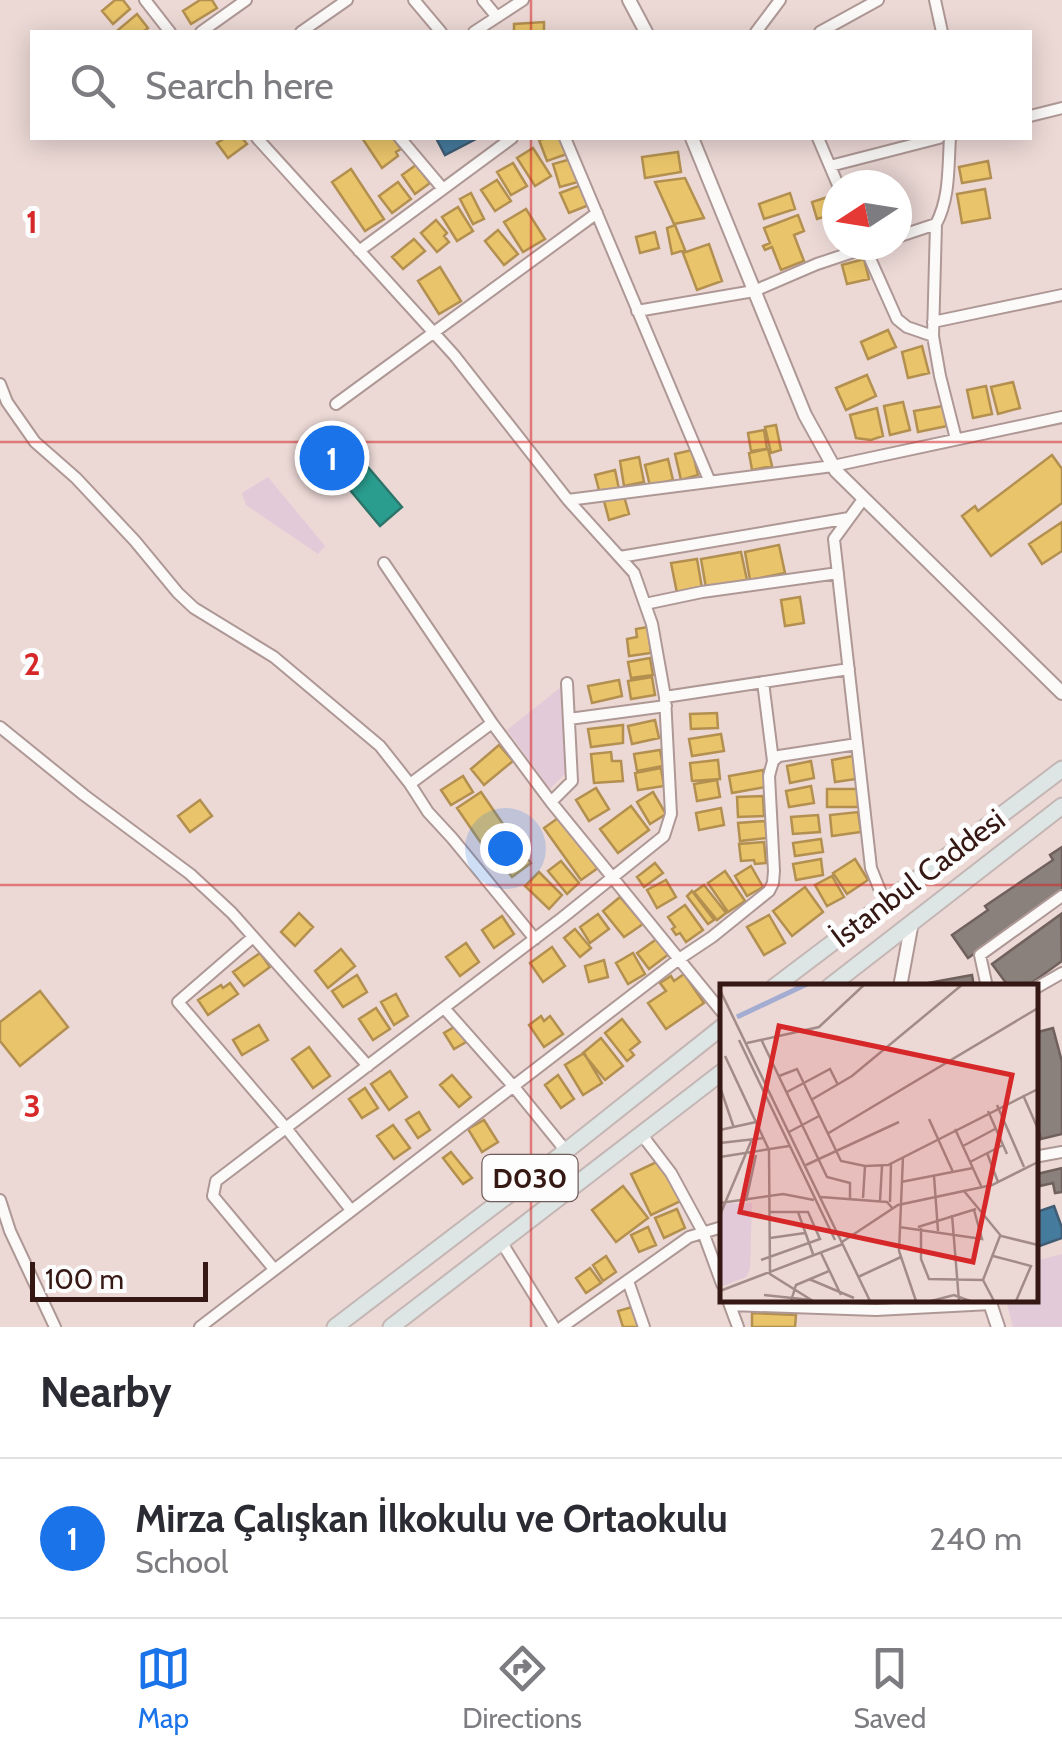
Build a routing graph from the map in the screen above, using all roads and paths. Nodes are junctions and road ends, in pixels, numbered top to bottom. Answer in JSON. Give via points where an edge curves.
{"nodes":[{"id":1,"x":145,"y":0,"type":"edge"},
{"id":2,"x":246,"y":0,"type":"edge"},
{"id":3,"x":347,"y":0,"type":"edge"},
{"id":4,"x":414,"y":0,"type":"edge"},
{"id":5,"x":483,"y":0,"type":"edge"},
{"id":6,"x":523,"y":0,"type":"edge"},
{"id":7,"x":629,"y":0,"type":"edge"},
{"id":8,"x":780,"y":0,"type":"edge"},
{"id":9,"x":878,"y":0,"type":"edge"},
{"id":10,"x":935,"y":0,"type":"edge"},
{"id":11,"x":497,"y":18,"type":"junction"},
{"id":12,"x":168,"y":30,"type":"edge"},
{"id":13,"x":204,"y":30,"type":"edge"},
{"id":14,"x":309,"y":30,"type":"edge"},
{"id":15,"x":439,"y":30,"type":"edge"},
{"id":16,"x":477,"y":30,"type":"edge"},
{"id":17,"x":645,"y":30,"type":"edge"},
{"id":18,"x":758,"y":30,"type":"edge"},
{"id":19,"x":824,"y":30,"type":"edge"},
{"id":20,"x":942,"y":30,"type":"edge"},
{"id":21,"x":1062,"y":108,"type":"edge"},
{"id":22,"x":1032,"y":116,"type":"edge"},
{"id":23,"x":259,"y":140,"type":"edge"},
{"id":24,"x":402,"y":140,"type":"edge"},
{"id":25,"x":509,"y":140,"type":"edge"},
{"id":26,"x":566,"y":140,"type":"edge"},
{"id":27,"x":693,"y":140,"type":"edge"},
{"id":28,"x":819,"y":140,"type":"edge"},
{"id":29,"x":931,"y":140,"type":"edge"},
{"id":30,"x":950,"y":140,"type":"edge"},
{"id":31,"x":830,"y":166,"type":"junction"},
{"id":32,"x":832,"y":170,"type":"edge"},
{"id":33,"x":442,"y":189,"type":"junction"},
{"id":34,"x":597,"y":212,"type":"junction"},
{"id":35,"x":936,"y":224,"type":"junction"},
{"id":36,"x":912,"y":232,"type":"edge"},
{"id":37,"x":359,"y":251,"type":"junction"},
{"id":38,"x":829,"y":260,"type":"edge"},
{"id":39,"x":873,"y":260,"type":"edge"},
{"id":40,"x":754,"y":291,"type":"junction"},
{"id":41,"x":1062,"y":296,"type":"edge"},
{"id":42,"x":637,"y":311,"type":"junction"},
{"id":43,"x":933,"y":322,"type":"junction"},
{"id":44,"x":432,"y":332,"type":"junction"},
{"id":45,"x":933,"y":336,"type":"junction"},
{"id":46,"x":0,"y":384,"type":"edge"},
{"id":47,"x":336,"y":404,"type":"dead end"},
{"id":48,"x":1062,"y":417,"type":"edge"},
{"id":49,"x":956,"y":440,"type":"junction"},
{"id":50,"x":834,"y":466,"type":"junction"},
{"id":51,"x":710,"y":482,"type":"junction"},
{"id":52,"x":864,"y":498,"type":"junction"},
{"id":53,"x":568,"y":500,"type":"junction"},
{"id":54,"x":850,"y":518,"type":"junction"},
{"id":55,"x":620,"y":557,"type":"junction"},
{"id":56,"x":384,"y":562,"type":"dead end"},
{"id":57,"x":838,"y":573,"type":"junction"},
{"id":58,"x":645,"y":604,"type":"junction"},
{"id":59,"x":849,"y":668,"type":"junction"},
{"id":60,"x":764,"y":682,"type":"junction"},
{"id":61,"x":568,"y":684,"type":"dead end"},
{"id":62,"x":1062,"y":693,"type":"edge"},
{"id":63,"x":665,"y":701,"type":"junction"},
{"id":64,"x":569,"y":719,"type":"junction"},
{"id":65,"x":492,"y":723,"type":"junction"},
{"id":66,"x":0,"y":727,"type":"edge"},
{"id":67,"x":858,"y":744,"type":"junction"},
{"id":68,"x":773,"y":761,"type":"junction"},
{"id":69,"x":1062,"y":769,"type":"edge"},
{"id":70,"x":410,"y":784,"type":"junction"},
{"id":71,"x":551,"y":802,"type":"junction"},
{"id":72,"x":1062,"y":806,"type":"edge"},
{"id":73,"x":612,"y":877,"type":"junction"},
{"id":74,"x":1062,"y":896,"type":"edge"},
{"id":75,"x":885,"y":903,"type":"junction"},
{"id":76,"x":912,"y":922,"type":"junction"},
{"id":77,"x":253,"y":937,"type":"junction"},
{"id":78,"x":535,"y":939,"type":"junction"},
{"id":79,"x":680,"y":959,"type":"junction"},
{"id":80,"x":1062,"y":973,"type":"edge"},
{"id":81,"x":778,"y":984,"type":"edge"},
{"id":82,"x":833,"y":984,"type":"edge"},
{"id":83,"x":901,"y":984,"type":"edge"},
{"id":84,"x":986,"y":984,"type":"edge"},
{"id":85,"x":1037,"y":987,"type":"edge"},
{"id":86,"x":444,"y":1008,"type":"junction"},
{"id":87,"x":720,"y":1009,"type":"edge"},
{"id":88,"x":720,"y":1029,"type":"edge"},
{"id":89,"x":368,"y":1066,"type":"junction"},
{"id":90,"x":720,"y":1074,"type":"edge"},
{"id":91,"x":514,"y":1086,"type":"junction"},
{"id":92,"x":286,"y":1128,"type":"junction"},
{"id":93,"x":642,"y":1135,"type":"junction"},
{"id":94,"x":566,"y":1150,"type":"junction"},
{"id":95,"x":1062,"y":1152,"type":"edge"},
{"id":96,"x":1037,"y":1156,"type":"edge"},
{"id":97,"x":0,"y":1200,"type":"edge"},
{"id":98,"x":351,"y":1210,"type":"junction"},
{"id":99,"x":720,"y":1228,"type":"edge"},
{"id":100,"x":704,"y":1232,"type":"junction"},
{"id":101,"x":502,"y":1243,"type":"junction"},
{"id":102,"x":274,"y":1268,"type":"junction"},
{"id":103,"x":720,"y":1278,"type":"edge"},
{"id":104,"x":628,"y":1281,"type":"junction"},
{"id":105,"x":729,"y":1302,"type":"edge"},
{"id":106,"x":990,"y":1302,"type":"edge"},
{"id":107,"x":55,"y":1327,"type":"edge"},
{"id":108,"x":200,"y":1327,"type":"edge"},
{"id":109,"x":335,"y":1327,"type":"edge"},
{"id":110,"x":391,"y":1327,"type":"edge"},
{"id":111,"x":554,"y":1327,"type":"edge"},
{"id":112,"x":562,"y":1327,"type":"edge"},
{"id":113,"x":644,"y":1327,"type":"edge"},
{"id":114,"x":738,"y":1327,"type":"edge"},
{"id":115,"x":998,"y":1327,"type":"edge"}],
"edges":[{"from":1,"to":12,"type":"street"},
{"from":2,"to":13,"type":"street"},
{"from":3,"to":14,"type":"street"},
{"from":4,"to":15,"type":"street"},
{"from":5,"to":11,"type":"street"},
{"from":6,"to":11,"type":"street"},
{"from":7,"to":17,"type":"street"},
{"from":8,"to":18,"type":"street"},
{"from":9,"to":19,"type":"street"},
{"from":10,"to":20,"type":"street"},
{"from":11,"to":16,"type":"street"},
{"from":21,"to":22,"type":"street"},
{"from":23,"to":37,"type":"street"},
{"from":24,"to":33,"type":"street"},
{"from":25,"to":33,"type":"street"},
{"from":26,"to":34,"type":"street"},
{"from":27,"to":40,"type":"street"},
{"from":28,"to":31,"type":"street"},
{"from":29,"to":31,"type":"street"},
{"from":30,"to":35,"type":"street","via":[[947,192]]},
{"from":31,"to":32,"type":"street"},
{"from":33,"to":37,"type":"street"},
{"from":34,"to":42,"type":"street"},
{"from":34,"to":44,"type":"street"},
{"from":35,"to":36,"type":"street"},
{"from":35,"to":43,"type":"street"},
{"from":37,"to":44,"type":"street"},
{"from":38,"to":40,"type":"street"},
{"from":39,"to":45,"type":"street","via":[[897,320]]},
{"from":40,"to":42,"type":"street"},
{"from":40,"to":50,"type":"street","via":[[805,415]]},
{"from":41,"to":43,"type":"street"},
{"from":42,"to":51,"type":"street"},
{"from":43,"to":45,"type":"street"},
{"from":44,"to":47,"type":"street"},
{"from":44,"to":53,"type":"street"},
{"from":45,"to":49,"type":"street"},
{"from":46,"to":70,"type":"street","via":[[35,442],[76,478],[178,593],[335,706]]},
{"from":48,"to":49,"type":"street"},
{"from":49,"to":50,"type":"street"},
{"from":50,"to":51,"type":"street"},
{"from":50,"to":52,"type":"street"},
{"from":51,"to":53,"type":"street"},
{"from":52,"to":54,"type":"street"},
{"from":52,"to":62,"type":"street"},
{"from":53,"to":55,"type":"street"},
{"from":54,"to":55,"type":"street"},
{"from":54,"to":57,"type":"street","via":[[834,539]]},
{"from":55,"to":58,"type":"street","via":[[634,572]]},
{"from":56,"to":65,"type":"street"},
{"from":57,"to":58,"type":"street"},
{"from":57,"to":59,"type":"street"},
{"from":58,"to":63,"type":"street"},
{"from":59,"to":60,"type":"street"},
{"from":59,"to":67,"type":"street"},
{"from":60,"to":63,"type":"street"},
{"from":60,"to":68,"type":"street"},
{"from":61,"to":64,"type":"street"},
{"from":63,"to":64,"type":"street"},
{"from":63,"to":73,"type":"street","via":[[670,814],[664,836]]},
{"from":64,"to":71,"type":"street","via":[[572,781]]},
{"from":65,"to":70,"type":"street"},
{"from":65,"to":71,"type":"street"},
{"from":66,"to":77,"type":"street","via":[[190,874]]},
{"from":67,"to":68,"type":"street"},
{"from":67,"to":75,"type":"street","via":[[871,868]]},
{"from":68,"to":79,"type":"street","via":[[773,883]]},
{"from":69,"to":75,"type":"main road","name":"İstanbul Caddesi"},
{"from":70,"to":78,"type":"street"},
{"from":71,"to":73,"type":"street"},
{"from":72,"to":76,"type":"main road","name":"İstanbul Caddesi"},
{"from":73,"to":78,"type":"street"},
{"from":73,"to":79,"type":"street"},
{"from":74,"to":84,"type":"street","via":[[980,955]]},
{"from":75,"to":81,"type":"main road","name":"İstanbul Caddesi"},
{"from":76,"to":82,"type":"main road","name":"İstanbul Caddesi"},
{"from":76,"to":83,"type":"street"},
{"from":77,"to":89,"type":"street"},
{"from":77,"to":92,"type":"street","via":[[178,1002]]},
{"from":78,"to":86,"type":"street"},
{"from":79,"to":87,"type":"street"},
{"from":79,"to":91,"type":"street"},
{"from":80,"to":85,"type":"street"},
{"from":86,"to":89,"type":"street"},
{"from":86,"to":91,"type":"street"},
{"from":88,"to":94,"type":"main road","number":"D030"},
{"from":89,"to":92,"type":"street"},
{"from":90,"to":93,"type":"main road","number":"D030"},
{"from":91,"to":94,"type":"street"},
{"from":91,"to":98,"type":"street"},
{"from":92,"to":98,"type":"street"},
{"from":92,"to":102,"type":"street","via":[[216,1181],[213,1196]]},
{"from":93,"to":100,"type":"street"},
{"from":93,"to":101,"type":"main road","number":"D030"},
{"from":94,"to":109,"type":"main road","number":"D030"},
{"from":95,"to":96,"type":"street"},
{"from":97,"to":107,"type":"street"},
{"from":98,"to":102,"type":"street"},
{"from":99,"to":100,"type":"street"},
{"from":100,"to":103,"type":"street"},
{"from":100,"to":104,"type":"street"},
{"from":101,"to":110,"type":"main road","number":"D030"},
{"from":101,"to":111,"type":"street"},
{"from":102,"to":108,"type":"street"},
{"from":104,"to":112,"type":"street"},
{"from":104,"to":113,"type":"street"},
{"from":105,"to":106,"type":"street","via":[[876,1310]]},
{"from":105,"to":114,"type":"street"},
{"from":106,"to":115,"type":"street"}]}
